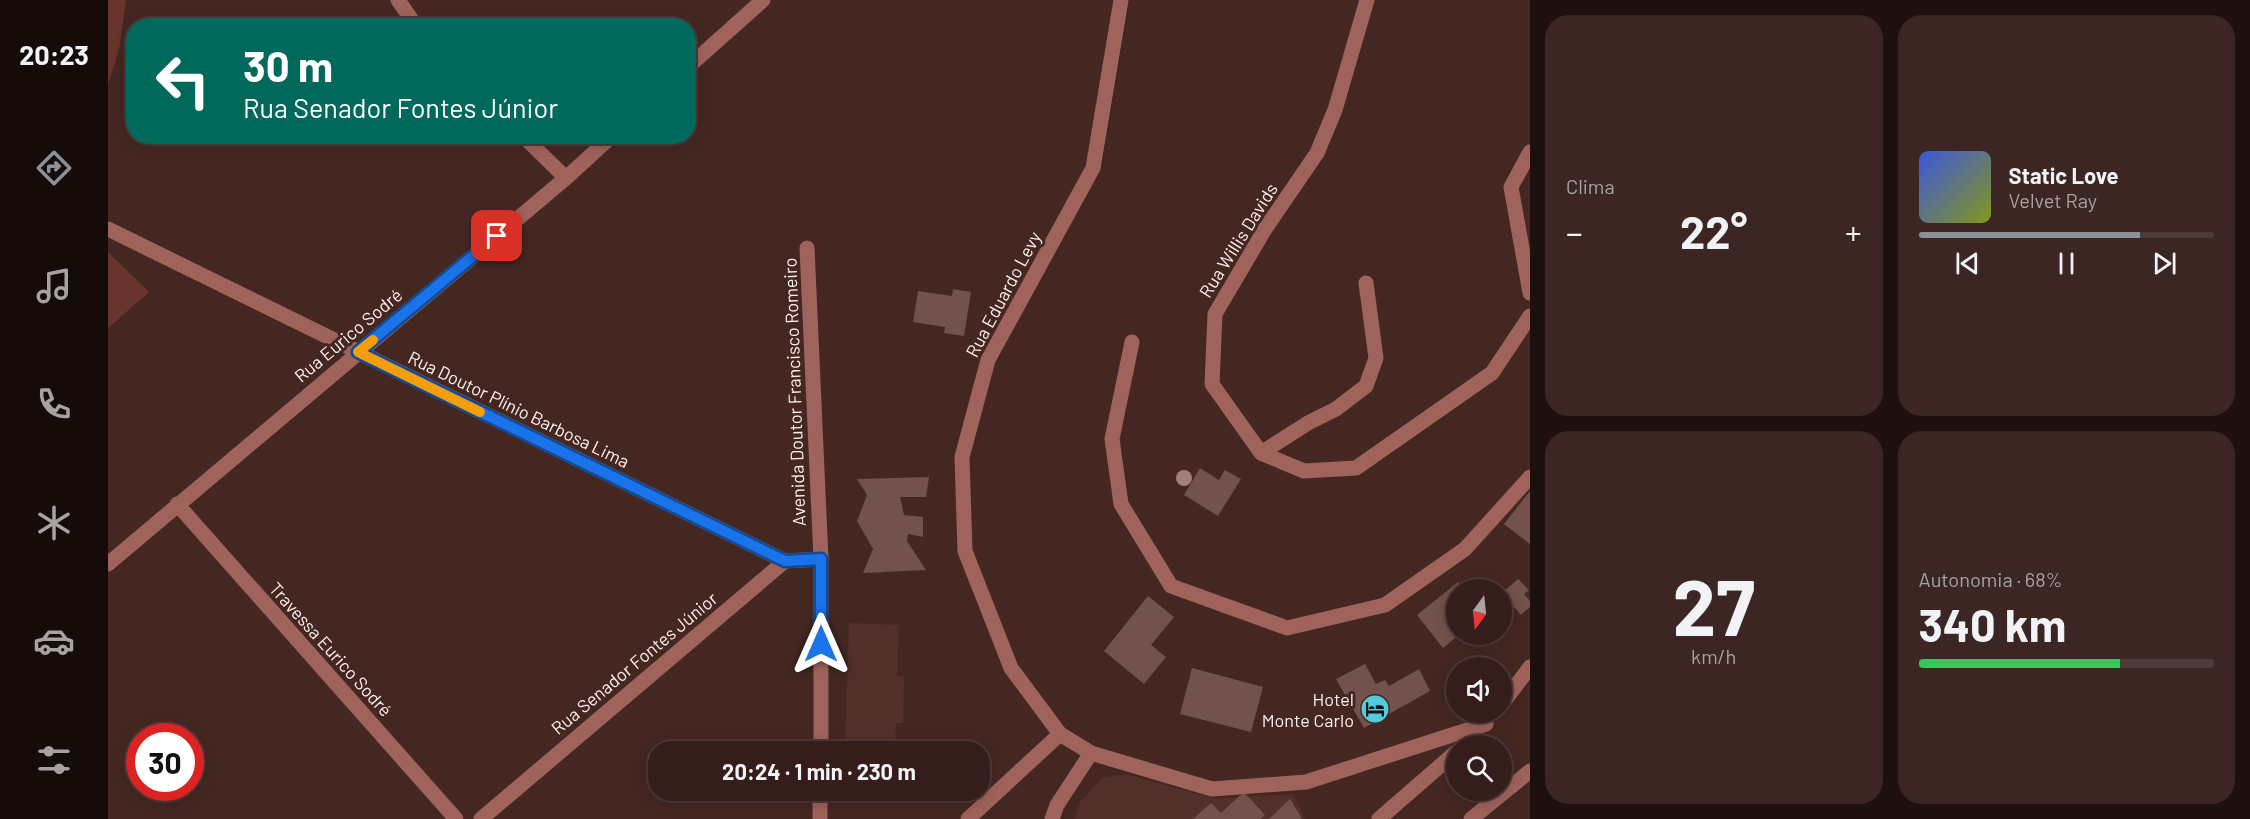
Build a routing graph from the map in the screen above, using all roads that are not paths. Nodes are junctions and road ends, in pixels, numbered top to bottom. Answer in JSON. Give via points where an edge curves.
{"nodes":[{"id":1,"x":398,"y":0,"type":"edge"},
{"id":2,"x":763,"y":0,"type":"edge"},
{"id":3,"x":1122,"y":0,"type":"edge"},
{"id":4,"x":1367,"y":0,"type":"edge"},
{"id":5,"x":410,"y":18,"type":"edge"},
{"id":6,"x":696,"y":60,"type":"edge"},
{"id":7,"x":531,"y":144,"type":"edge"},
{"id":8,"x":603,"y":144,"type":"edge"},
{"id":9,"x":1530,"y":152,"type":"edge"},
{"id":10,"x":566,"y":178,"type":"junction"},
{"id":11,"x":108,"y":229,"type":"edge"},
{"id":12,"x":807,"y":248,"type":"dead end"},
{"id":13,"x":1366,"y":283,"type":"dead end"},
{"id":14,"x":1530,"y":293,"type":"edge"},
{"id":15,"x":1530,"y":316,"type":"edge"},
{"id":16,"x":1132,"y":342,"type":"dead end"},
{"id":17,"x":358,"y":352,"type":"junction"},
{"id":18,"x":1261,"y":453,"type":"junction"},
{"id":19,"x":1530,"y":477,"type":"edge"},
{"id":20,"x":177,"y":504,"type":"junction"},
{"id":21,"x":821,"y":559,"type":"junction"},
{"id":22,"x":785,"y":561,"type":"junction"},
{"id":23,"x":108,"y":564,"type":"edge"},
{"id":24,"x":1530,"y":667,"type":"edge"},
{"id":25,"x":1512,"y":691,"type":"edge"},
{"id":26,"x":1477,"y":723,"type":"edge"},
{"id":27,"x":1486,"y":723,"type":"edge"},
{"id":28,"x":1060,"y":734,"type":"junction"},
{"id":29,"x":1475,"y":735,"type":"edge"},
{"id":30,"x":820,"y":741,"type":"edge"},
{"id":31,"x":1091,"y":753,"type":"junction"},
{"id":32,"x":1446,"y":761,"type":"edge"},
{"id":33,"x":1530,"y":771,"type":"edge"},
{"id":34,"x":820,"y":801,"type":"edge"},
{"id":35,"x":456,"y":819,"type":"edge"},
{"id":36,"x":481,"y":819,"type":"edge"},
{"id":37,"x":820,"y":819,"type":"edge"},
{"id":38,"x":968,"y":819,"type":"edge"},
{"id":39,"x":1052,"y":819,"type":"edge"},
{"id":40,"x":1379,"y":819,"type":"edge"},
{"id":41,"x":1471,"y":819,"type":"edge"}],
"edges":[{"from":1,"to":5,"type":"street"},
{"from":2,"to":6,"type":"street"},
{"from":3,"to":28,"type":"street","name":"Rua Eduardo Levy","via":[[1093,168],[988,360],[962,457],[965,551],[1011,668]]},
{"from":4,"to":18,"type":"street","name":"Rua Willis Davids","via":[[1335,110],[1317,153],[1265,229],[1215,314],[1212,384]]},
{"from":7,"to":10,"type":"street"},
{"from":8,"to":10,"type":"street","name":"Rua Eurico Sodré"},
{"from":9,"to":14,"type":"street","via":[[1511,187]]},
{"from":10,"to":17,"type":"street","name":"Rua Eurico Sodré"},
{"from":11,"to":17,"type":"street","name":"Rua Doutor Plínio Barbosa Lima"},
{"from":12,"to":21,"type":"street","name":"Avenida Doutor Francisco Romeiro"},
{"from":13,"to":18,"type":"street","via":[[1376,358],[1366,386]]},
{"from":15,"to":18,"type":"street","via":[[1492,373],[1356,468],[1304,471]]},
{"from":16,"to":19,"type":"street","via":[[1112,439],[1121,504],[1171,586],[1287,628],[1385,605],[1465,549]]},
{"from":17,"to":20,"type":"street","name":"Rua Eurico Sodré"},
{"from":17,"to":22,"type":"street","name":"Rua Doutor Plínio Barbosa Lima"},
{"from":20,"to":23,"type":"street","name":"Rua Eurico Sodré"},
{"from":20,"to":35,"type":"street","name":"Travessa Eurico Sodré"},
{"from":21,"to":22,"type":"street"},
{"from":21,"to":30,"type":"street","name":"Avenida Doutor Francisco Romeiro"},
{"from":22,"to":36,"type":"street","name":"Rua Senador Fontes Júnior"},
{"from":24,"to":25,"type":"street"},
{"from":26,"to":31,"type":"street","via":[[1306,782],[1212,789]]},
{"from":27,"to":29,"type":"street"},
{"from":28,"to":31,"type":"street"},
{"from":28,"to":38,"type":"street"},
{"from":31,"to":39,"type":"street"},
{"from":32,"to":40,"type":"street"},
{"from":33,"to":41,"type":"street"},
{"from":34,"to":37,"type":"street"}]}
